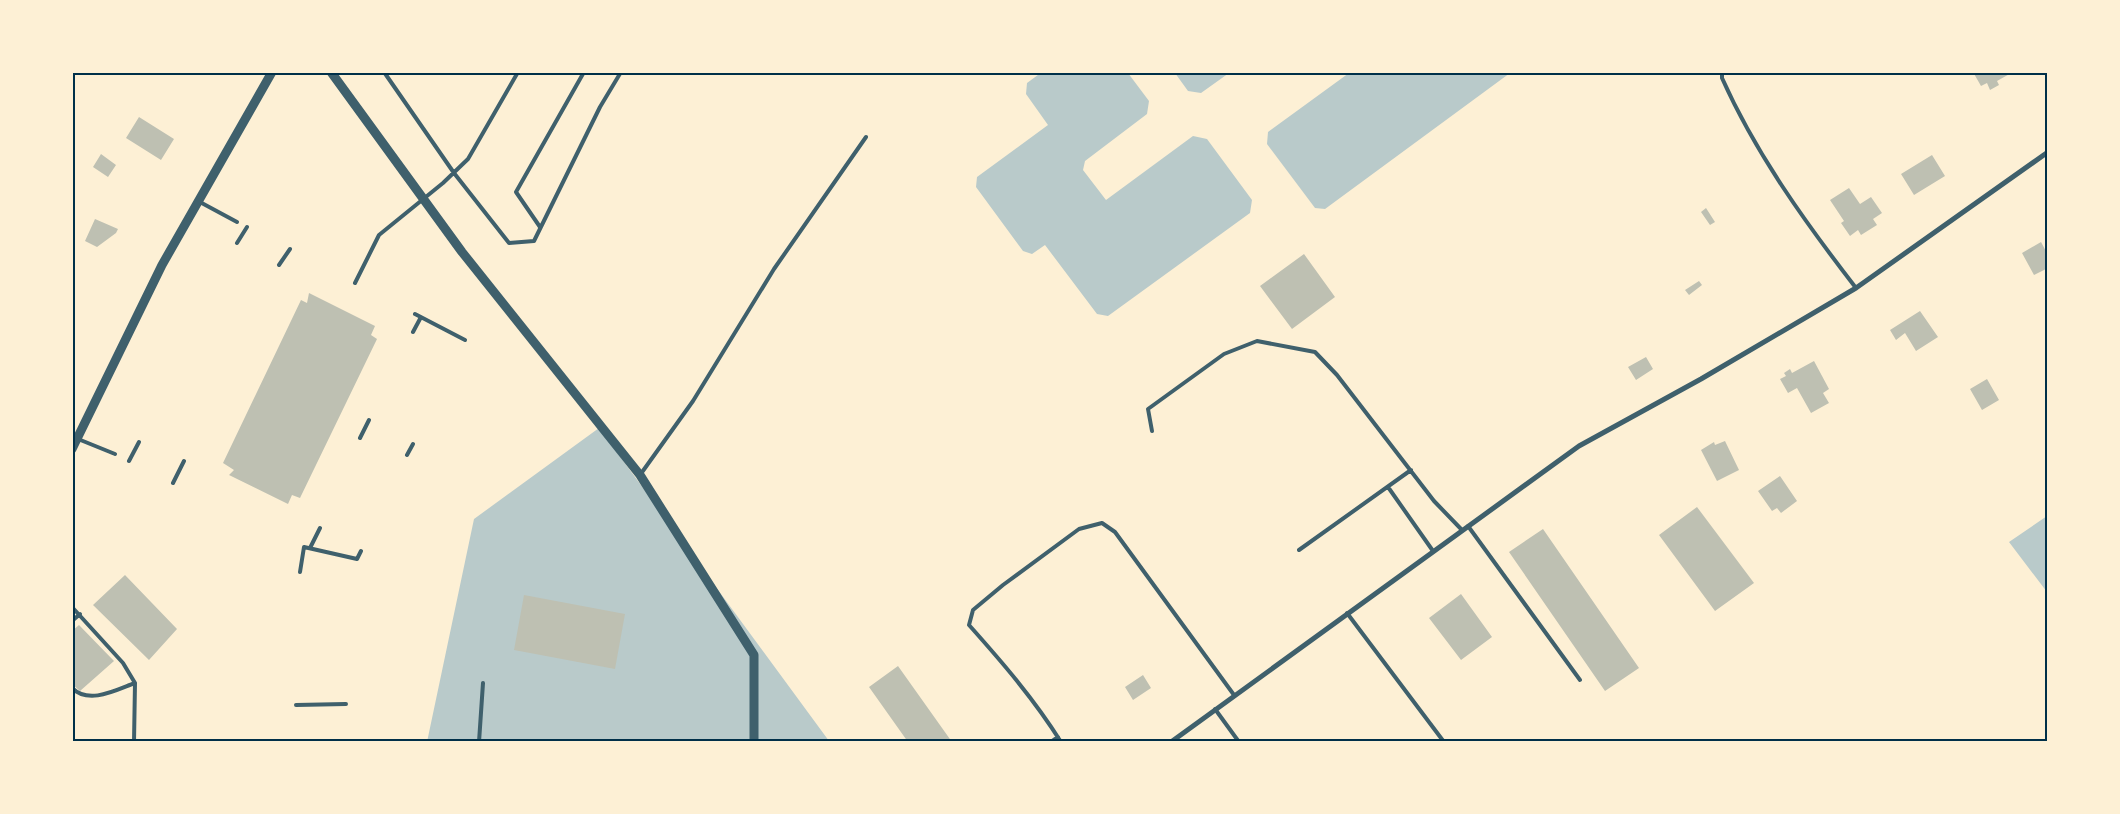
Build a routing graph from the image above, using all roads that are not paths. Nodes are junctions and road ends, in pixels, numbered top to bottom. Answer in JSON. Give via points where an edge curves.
{"nodes":[{"id":1,"x":272,"y":72,"type":"edge"},
{"id":2,"x":331,"y":72,"type":"edge"},
{"id":3,"x":384,"y":72,"type":"edge"},
{"id":4,"x":518,"y":72,"type":"edge"},
{"id":5,"x":584,"y":72,"type":"edge"},
{"id":6,"x":621,"y":72,"type":"edge"},
{"id":7,"x":1722,"y":72,"type":"edge"},
{"id":8,"x":866,"y":137,"type":"dead end"},
{"id":9,"x":2048,"y":152,"type":"edge"},
{"id":10,"x":454,"y":173,"type":"junction"},
{"id":11,"x":424,"y":200,"type":"junction"},
{"id":12,"x":198,"y":201,"type":"junction"},
{"id":13,"x":238,"y":222,"type":"dead end"},
{"id":14,"x":247,"y":227,"type":"dead end"},
{"id":15,"x":540,"y":227,"type":"junction"},
{"id":16,"x":237,"y":243,"type":"dead end"},
{"id":17,"x":290,"y":249,"type":"dead end"},
{"id":18,"x":280,"y":265,"type":"dead end"},
{"id":19,"x":356,"y":283,"type":"dead end"},
{"id":20,"x":1856,"y":288,"type":"junction"},
{"id":21,"x":415,"y":314,"type":"dead end"},
{"id":22,"x":421,"y":317,"type":"junction"},
{"id":23,"x":413,"y":332,"type":"dead end"},
{"id":24,"x":465,"y":340,"type":"dead end"},
{"id":25,"x":369,"y":420,"type":"dead end"},
{"id":26,"x":1152,"y":431,"type":"dead end"},
{"id":27,"x":360,"y":438,"type":"dead end"},
{"id":28,"x":78,"y":439,"type":"junction"},
{"id":29,"x":139,"y":442,"type":"dead end"},
{"id":30,"x":413,"y":444,"type":"dead end"},
{"id":31,"x":72,"y":449,"type":"edge"},
{"id":32,"x":115,"y":454,"type":"dead end"},
{"id":33,"x":407,"y":454,"type":"dead end"},
{"id":34,"x":129,"y":461,"type":"dead end"},
{"id":35,"x":184,"y":461,"type":"dead end"},
{"id":36,"x":1411,"y":470,"type":"junction"},
{"id":37,"x":640,"y":475,"type":"junction"},
{"id":38,"x":173,"y":483,"type":"dead end"},
{"id":39,"x":1388,"y":487,"type":"junction"},
{"id":40,"x":1468,"y":526,"type":"junction"},
{"id":41,"x":320,"y":528,"type":"dead end"},
{"id":42,"x":1462,"y":530,"type":"junction"},
{"id":43,"x":310,"y":548,"type":"junction"},
{"id":44,"x":1299,"y":550,"type":"dead end"},
{"id":45,"x":361,"y":551,"type":"dead end"},
{"id":46,"x":1433,"y":551,"type":"junction"},
{"id":47,"x":300,"y":572,"type":"dead end"},
{"id":48,"x":72,"y":608,"type":"edge"},
{"id":49,"x":1347,"y":613,"type":"junction"},
{"id":50,"x":80,"y":614,"type":"junction"},
{"id":51,"x":72,"y":621,"type":"edge"},
{"id":52,"x":1580,"y":680,"type":"dead end"},
{"id":53,"x":135,"y":683,"type":"junction"},
{"id":54,"x":483,"y":683,"type":"dead end"},
{"id":55,"x":72,"y":688,"type":"edge"},
{"id":56,"x":1234,"y":695,"type":"junction"},
{"id":57,"x":346,"y":704,"type":"dead end"},
{"id":58,"x":296,"y":705,"type":"dead end"},
{"id":59,"x":1215,"y":709,"type":"junction"},
{"id":60,"x":1058,"y":737,"type":"junction"},
{"id":61,"x":134,"y":742,"type":"edge"},
{"id":62,"x":479,"y":742,"type":"edge"},
{"id":63,"x":754,"y":742,"type":"edge"},
{"id":64,"x":1051,"y":742,"type":"edge"},
{"id":65,"x":1061,"y":742,"type":"edge"},
{"id":66,"x":1171,"y":742,"type":"edge"},
{"id":67,"x":1239,"y":742,"type":"edge"},
{"id":68,"x":1444,"y":742,"type":"edge"}],
"edges":[{"from":1,"to":12,"type":"street"},
{"from":2,"to":11,"type":"street"},
{"from":3,"to":10,"type":"lane"},
{"from":4,"to":10,"type":"lane","via":[[468,158]]},
{"from":5,"to":15,"type":"lane","via":[[516,192]]},
{"from":6,"to":15,"type":"lane"},
{"from":7,"to":20,"type":"lane","via":[[1737,112],[1796,209]]},
{"from":8,"to":37,"type":"lane","via":[[774,269],[693,402]]},
{"from":9,"to":20,"type":"street"},
{"from":10,"to":11,"type":"lane"},
{"from":10,"to":15,"type":"lane","via":[[509,242],[534,240]]},
{"from":11,"to":19,"type":"lane","via":[[379,235]]},
{"from":11,"to":37,"type":"street"},
{"from":12,"to":13,"type":"lane"},
{"from":12,"to":28,"type":"street","via":[[162,265]]},
{"from":14,"to":16,"type":"lane"},
{"from":17,"to":18,"type":"lane"},
{"from":20,"to":40,"type":"street","via":[[1579,446]]},
{"from":21,"to":22,"type":"lane"},
{"from":22,"to":23,"type":"lane"},
{"from":22,"to":24,"type":"lane"},
{"from":25,"to":27,"type":"lane"},
{"from":26,"to":36,"type":"lane","via":[[1148,409],[1224,354],[1257,341],[1316,352]]},
{"from":28,"to":31,"type":"street"},
{"from":28,"to":32,"type":"lane"},
{"from":29,"to":34,"type":"lane"},
{"from":30,"to":33,"type":"lane"},
{"from":35,"to":38,"type":"lane"},
{"from":36,"to":39,"type":"lane"},
{"from":36,"to":42,"type":"lane","via":[[1434,501]]},
{"from":37,"to":63,"type":"street","via":[[754,655]]},
{"from":39,"to":44,"type":"lane"},
{"from":39,"to":46,"type":"lane"},
{"from":40,"to":42,"type":"street"},
{"from":40,"to":52,"type":"lane"},
{"from":41,"to":43,"type":"lane"},
{"from":42,"to":46,"type":"street"},
{"from":43,"to":45,"type":"lane","via":[[357,559]]},
{"from":43,"to":47,"type":"lane","via":[[304,547]]},
{"from":46,"to":49,"type":"street"},
{"from":48,"to":50,"type":"lane"},
{"from":49,"to":56,"type":"street"},
{"from":49,"to":68,"type":"lane"},
{"from":50,"to":51,"type":"lane"},
{"from":50,"to":53,"type":"lane","via":[[123,663]]},
{"from":53,"to":55,"type":"lane","via":[[89,696],[80,695]]},
{"from":53,"to":61,"type":"lane"},
{"from":54,"to":62,"type":"lane"},
{"from":56,"to":59,"type":"street"},
{"from":56,"to":60,"type":"lane","via":[[1115,532],[1102,523],[1079,529],[1003,584],[973,610],[969,625],[1002,662]]},
{"from":57,"to":58,"type":"lane"},
{"from":59,"to":66,"type":"street"},
{"from":59,"to":67,"type":"lane"},
{"from":60,"to":64,"type":"lane"},
{"from":60,"to":65,"type":"lane"}]}
